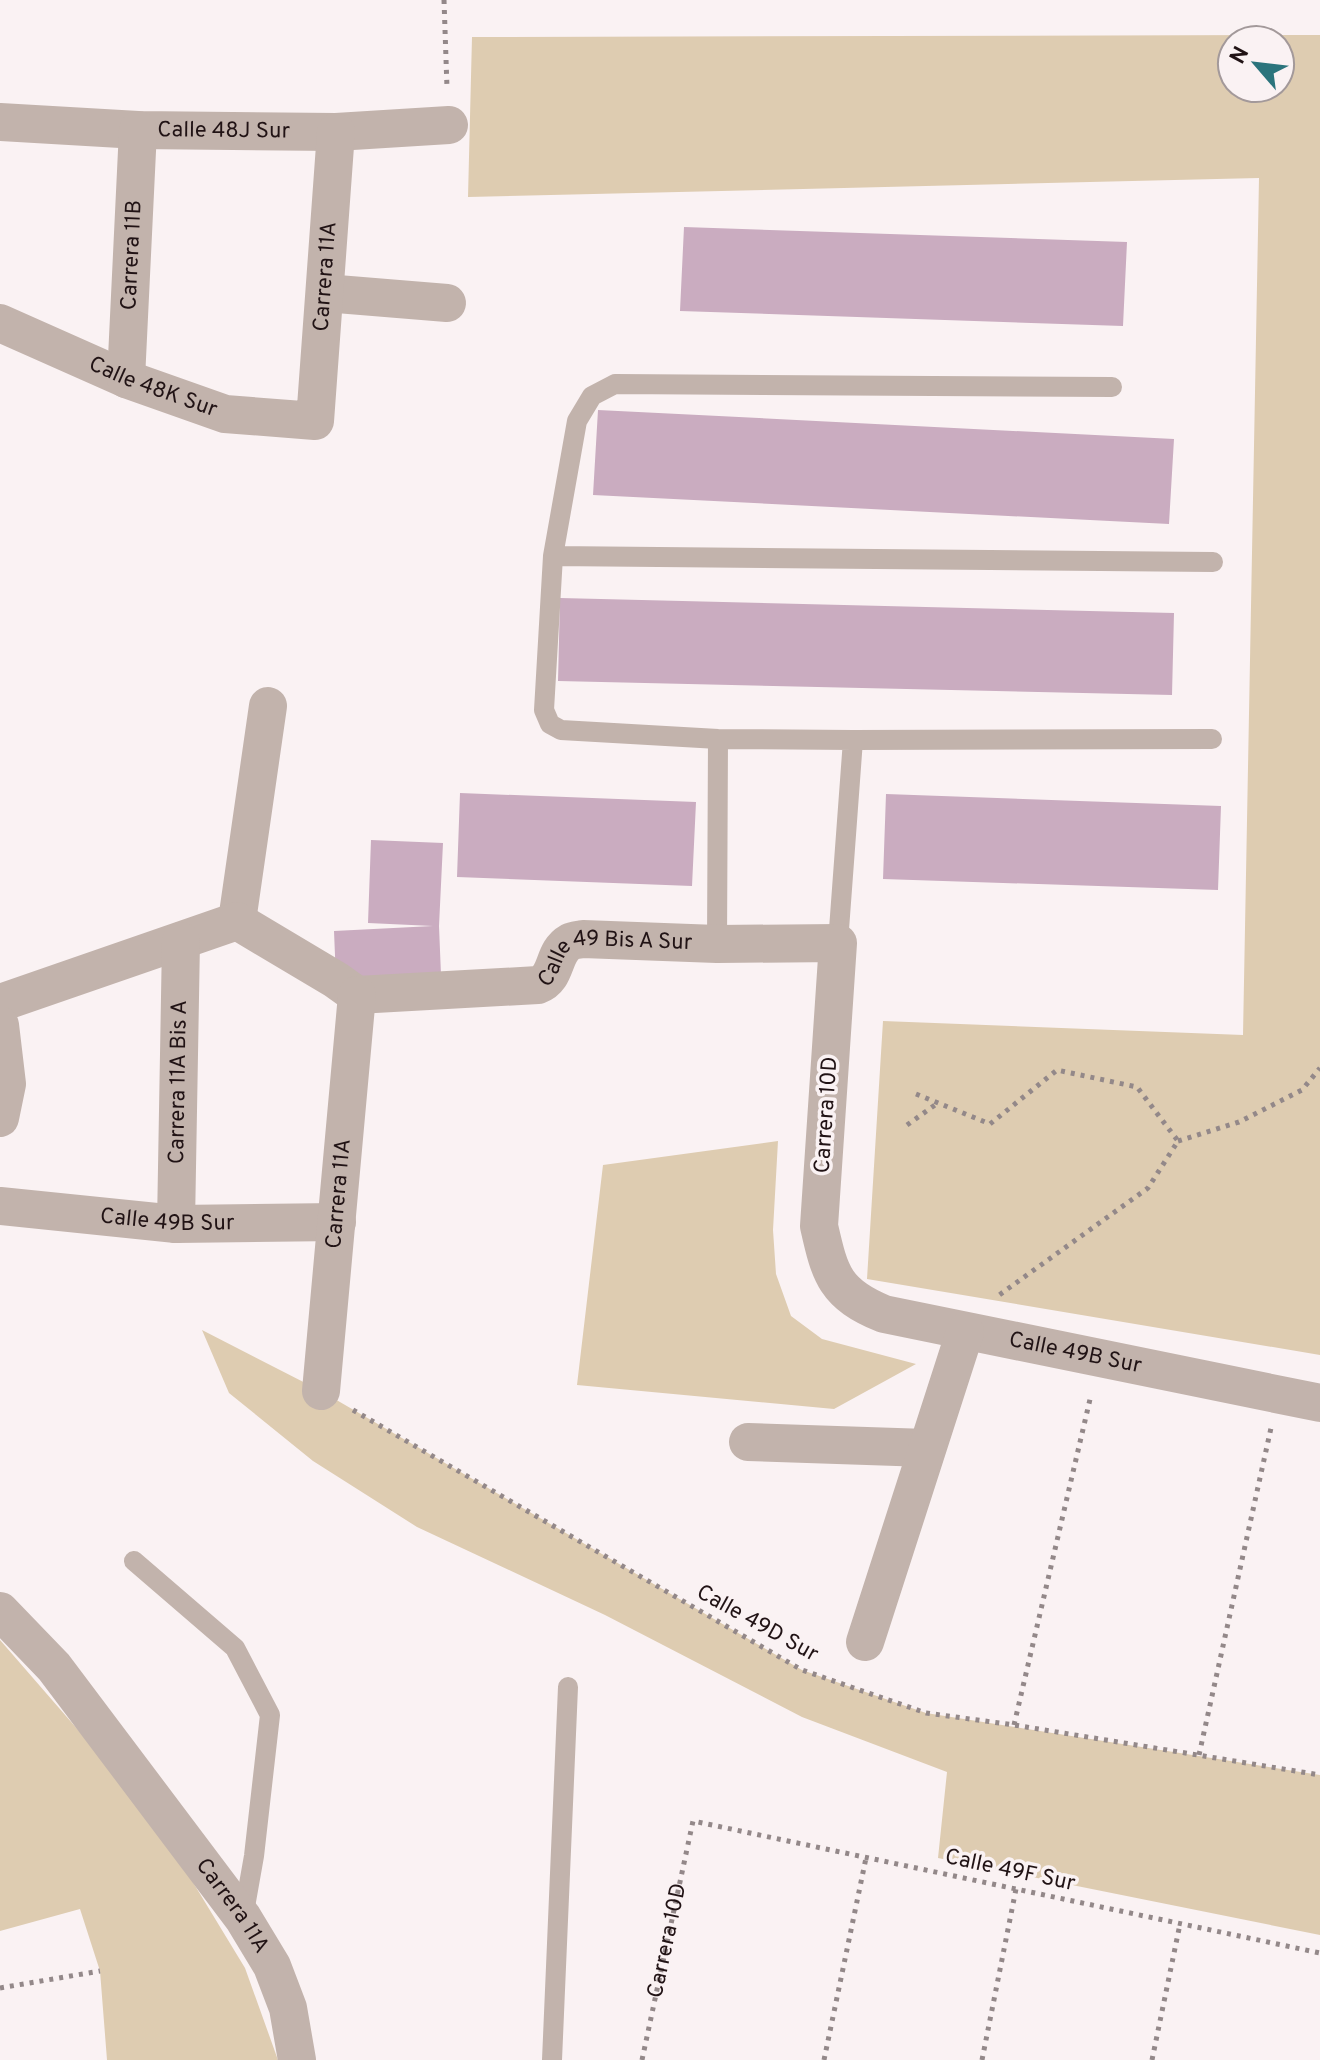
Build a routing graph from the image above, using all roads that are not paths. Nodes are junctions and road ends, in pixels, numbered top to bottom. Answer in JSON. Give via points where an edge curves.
{"nodes":[{"id":1,"x":0,"y":122,"type":"edge"},
{"id":2,"x":449,"y":125,"type":"road end"},
{"id":3,"x":138,"y":130,"type":"junction"},
{"id":4,"x":336,"y":132,"type":"junction"},
{"id":5,"x":325,"y":293,"type":"junction"},
{"id":6,"x":447,"y":303,"type":"dead end"},
{"id":7,"x":0,"y":323,"type":"edge"},
{"id":8,"x":126,"y":379,"type":"junction"},
{"id":9,"x":1112,"y":387,"type":"dead end"},
{"id":10,"x":315,"y":421,"type":"joint"},
{"id":11,"x":553,"y":556,"type":"junction"},
{"id":12,"x":1213,"y":562,"type":"dead end"},
{"id":13,"x":268,"y":706,"type":"dead end"},
{"id":14,"x":718,"y":739,"type":"junction"},
{"id":15,"x":1212,"y":739,"type":"dead end"},
{"id":16,"x":853,"y":740,"type":"junction"},
{"id":17,"x":237,"y":921,"type":"junction"},
{"id":18,"x":181,"y":941,"type":"junction"},
{"id":19,"x":838,"y":943,"type":"junction"},
{"id":20,"x":717,"y":944,"type":"junction"},
{"id":21,"x":357,"y":995,"type":"junction"},
{"id":22,"x":0,"y":1003,"type":"edge"},
{"id":23,"x":0,"y":1025,"type":"edge"},
{"id":24,"x":0,"y":1118,"type":"edge"},
{"id":25,"x":0,"y":1206,"type":"edge"},
{"id":26,"x":337,"y":1222,"type":"junction"},
{"id":27,"x":176,"y":1224,"type":"junction"},
{"id":28,"x":837,"y":1283,"type":"joint"},
{"id":29,"x":958,"y":1330,"type":"junction"},
{"id":30,"x":321,"y":1391,"type":"road end"},
{"id":31,"x":1320,"y":1403,"type":"edge"},
{"id":32,"x":748,"y":1442,"type":"dead end"},
{"id":33,"x":927,"y":1448,"type":"junction"},
{"id":34,"x":134,"y":1561,"type":"dead end"},
{"id":35,"x":0,"y":1611,"type":"edge"},
{"id":36,"x":865,"y":1642,"type":"dead end"},
{"id":37,"x":568,"y":1687,"type":"dead end"},
{"id":38,"x":243,"y":1918,"type":"junction"},
{"id":39,"x":297,"y":2060,"type":"edge"},
{"id":40,"x":552,"y":2060,"type":"edge"}],
"edges":[{"from":1,"to":3,"type":"street","name":"Calle 48J Sur"},
{"from":2,"to":4,"type":"street","name":"Calle 48J Sur"},
{"from":3,"to":4,"type":"street","name":"Calle 48J Sur"},
{"from":3,"to":8,"type":"street","name":"Carrera 11B"},
{"from":4,"to":5,"type":"street","name":"Carrera 11A"},
{"from":5,"to":6,"type":"street"},
{"from":5,"to":10,"type":"street","name":"Carrera 11A"},
{"from":7,"to":8,"type":"street","name":"Calle 48K Sur"},
{"from":8,"to":10,"type":"street","name":"Calle 48K Sur","via":[[225,414]]},
{"from":9,"to":11,"type":"lane","via":[[615,384],[592,396],[577,421]]},
{"from":11,"to":12,"type":"lane"},
{"from":11,"to":14,"type":"lane","via":[[544,710],[550,724],[561,730]]},
{"from":13,"to":17,"type":"street"},
{"from":14,"to":16,"type":"lane"},
{"from":14,"to":20,"type":"lane"},
{"from":15,"to":16,"type":"lane"},
{"from":16,"to":19,"type":"lane"},
{"from":17,"to":18,"type":"street"},
{"from":17,"to":21,"type":"street"},
{"from":18,"to":22,"type":"street"},
{"from":18,"to":27,"type":"street","name":"Carrera 11A Bis A"},
{"from":19,"to":20,"type":"street","name":"Calle 49 Bis A Sur"},
{"from":19,"to":28,"type":"street","name":"Carrera 10D","via":[[819,1226]]},
{"from":20,"to":21,"type":"street","name":"Calle 49 Bis A Sur","via":[[583,939],[562,950],[553,973],[538,985]]},
{"from":21,"to":26,"type":"street","name":"Carrera 11A"},
{"from":23,"to":24,"type":"street","via":[[7,1084]]},
{"from":25,"to":27,"type":"street","name":"Calle 49B Sur"},
{"from":26,"to":27,"type":"street","name":"Calle 49B Sur"},
{"from":26,"to":30,"type":"street","name":"Carrera 11A"},
{"from":28,"to":29,"type":"street","name":"Calle 49B Sur","via":[[862,1305],[884,1314]]},
{"from":29,"to":31,"type":"street","name":"Calle 49B Sur"},
{"from":29,"to":33,"type":"street"},
{"from":32,"to":33,"type":"street"},
{"from":33,"to":36,"type":"street"},
{"from":34,"to":38,"type":"lane","via":[[235,1648],[270,1715]]},
{"from":35,"to":38,"type":"street","name":"Carrera 11A","via":[[54,1667]]},
{"from":37,"to":40,"type":"lane"},
{"from":38,"to":39,"type":"street","name":"Carrera 11A","via":[[272,1966],[288,2008]]}]}
